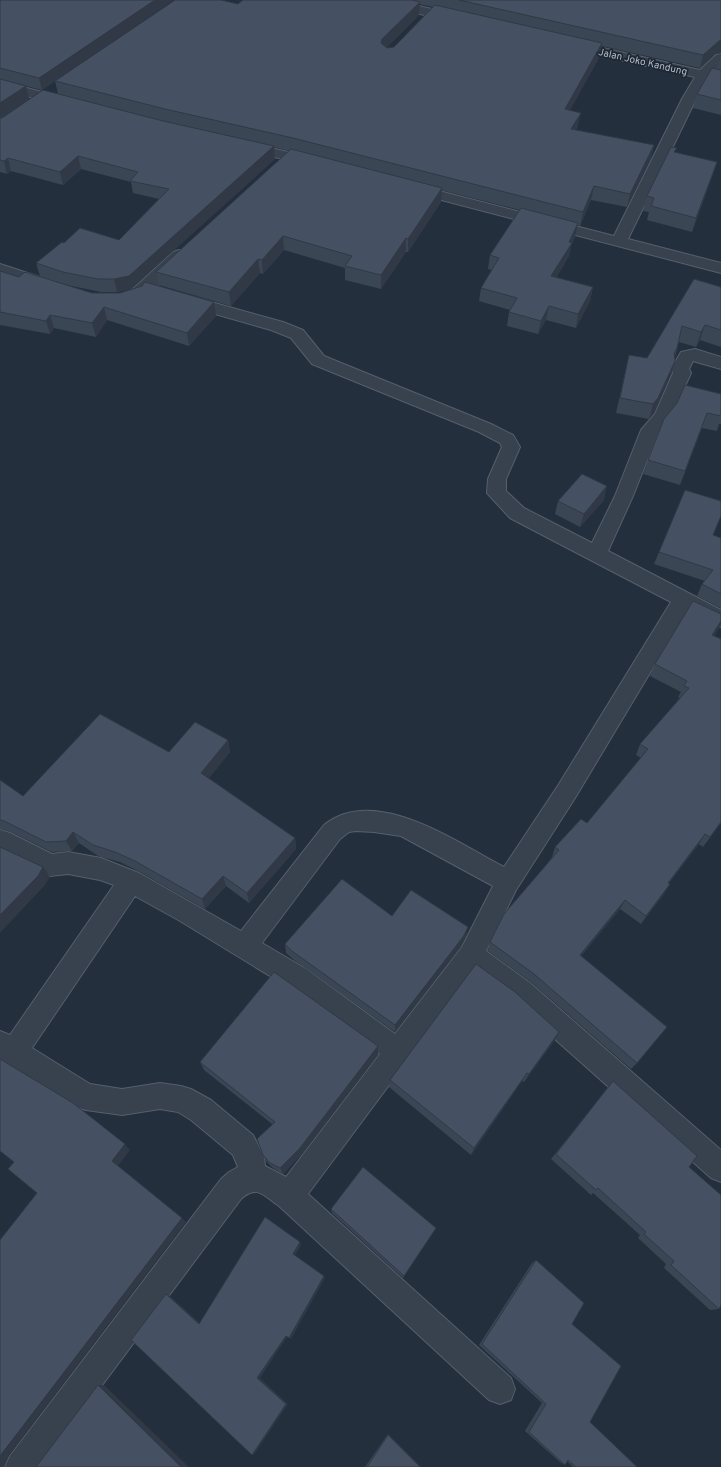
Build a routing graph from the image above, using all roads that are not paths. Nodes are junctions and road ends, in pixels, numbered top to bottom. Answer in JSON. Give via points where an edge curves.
{"nodes":[{"id":1,"x":378,"y":0,"type":"edge"},
{"id":2,"x":431,"y":12,"type":"junction"},
{"id":3,"x":469,"y":21,"type":"edge"},
{"id":4,"x":420,"y":23,"type":"edge"},
{"id":5,"x":560,"y":42,"type":"edge"},
{"id":6,"x":721,"y":58,"type":"edge"},
{"id":7,"x":703,"y":75,"type":"junction"},
{"id":8,"x":721,"y":79,"type":"edge"},
{"id":9,"x":0,"y":85,"type":"edge"},
{"id":10,"x":56,"y":88,"type":"edge"},
{"id":11,"x":44,"y":96,"type":"junction"},
{"id":12,"x":31,"y":105,"type":"edge"},
{"id":13,"x":81,"y":106,"type":"edge"},
{"id":14,"x":234,"y":144,"type":"edge"},
{"id":15,"x":288,"y":156,"type":"junction"},
{"id":16,"x":276,"y":166,"type":"edge"},
{"id":17,"x":327,"y":166,"type":"edge"},
{"id":18,"x":396,"y":184,"type":"edge"},
{"id":19,"x":619,"y":242,"type":"junction"},
{"id":20,"x":188,"y":247,"type":"edge"},
{"id":21,"x":721,"y":268,"type":"edge"},
{"id":22,"x":0,"y":269,"type":"edge"},
{"id":23,"x":66,"y":290,"type":"edge"},
{"id":24,"x":159,"y":292,"type":"junction"},
{"id":25,"x":110,"y":301,"type":"edge"},
{"id":26,"x":721,"y":363,"type":"edge"},
{"id":27,"x":596,"y":554,"type":"junction"},
{"id":28,"x":684,"y":599,"type":"junction"},
{"id":29,"x":721,"y":619,"type":"edge"},
{"id":30,"x":0,"y":841,"type":"edge"},
{"id":31,"x":131,"y":881,"type":"junction"},
{"id":32,"x":508,"y":882,"type":"junction"},
{"id":33,"x":244,"y":947,"type":"junction"},
{"id":34,"x":471,"y":955,"type":"junction"},
{"id":35,"x":6,"y":1048,"type":"edge"},
{"id":36,"x":397,"y":1051,"type":"junction"},
{"id":37,"x":721,"y":1168,"type":"edge"},
{"id":38,"x":249,"y":1176,"type":"junction"},
{"id":39,"x":289,"y":1196,"type":"junction"},
{"id":40,"x":500,"y":1389,"type":"dead end"},
{"id":41,"x":21,"y":1467,"type":"edge"}],
"edges":[{"from":1,"to":2,"type":"street"},
{"from":2,"to":3,"type":"street"},
{"from":2,"to":4,"type":"street"},
{"from":5,"to":7,"type":"street","name":"Jalan Joko Kandung"},
{"from":6,"to":7,"type":"street"},
{"from":7,"to":8,"type":"street","name":"Jalan Joko Kandung"},
{"from":7,"to":19,"type":"street"},
{"from":9,"to":11,"type":"street"},
{"from":10,"to":11,"type":"street"},
{"from":11,"to":12,"type":"street"},
{"from":11,"to":13,"type":"street"},
{"from":14,"to":15,"type":"street"},
{"from":15,"to":16,"type":"street"},
{"from":15,"to":17,"type":"street"},
{"from":18,"to":19,"type":"street"},
{"from":19,"to":21,"type":"street"},
{"from":20,"to":24,"type":"street"},
{"from":22,"to":23,"type":"street"},
{"from":24,"to":25,"type":"street"},
{"from":24,"to":27,"type":"street","via":[[297,334],[318,360],[507,439],[511,447],[497,479],[496,493],[517,513]]},
{"from":26,"to":27,"type":"street","via":[[695,355],[687,356],[662,417],[650,430],[624,496]]},
{"from":27,"to":28,"type":"street"},
{"from":28,"to":29,"type":"street"},
{"from":28,"to":32,"type":"street","via":[[567,791]]},
{"from":30,"to":31,"type":"street","via":[[50,865],[68,863],[101,869]]},
{"from":31,"to":33,"type":"street"},
{"from":31,"to":35,"type":"street"},
{"from":32,"to":33,"type":"street","via":[[406,827],[388,822],[343,823],[332,832]]},
{"from":32,"to":34,"type":"street"},
{"from":33,"to":36,"type":"street","via":[[297,978]]},
{"from":34,"to":36,"type":"street"},
{"from":34,"to":37,"type":"street","via":[[521,992]]},
{"from":35,"to":38,"type":"street","via":[[86,1097],[122,1102],[160,1096],[181,1099],[201,1110],[243,1145],[250,1157],[252,1170]]},
{"from":36,"to":39,"type":"street"},
{"from":38,"to":39,"type":"street","via":[[263,1178]]},
{"from":38,"to":41,"type":"street","via":[[238,1181],[231,1189]]},
{"from":39,"to":40,"type":"street"}]}
